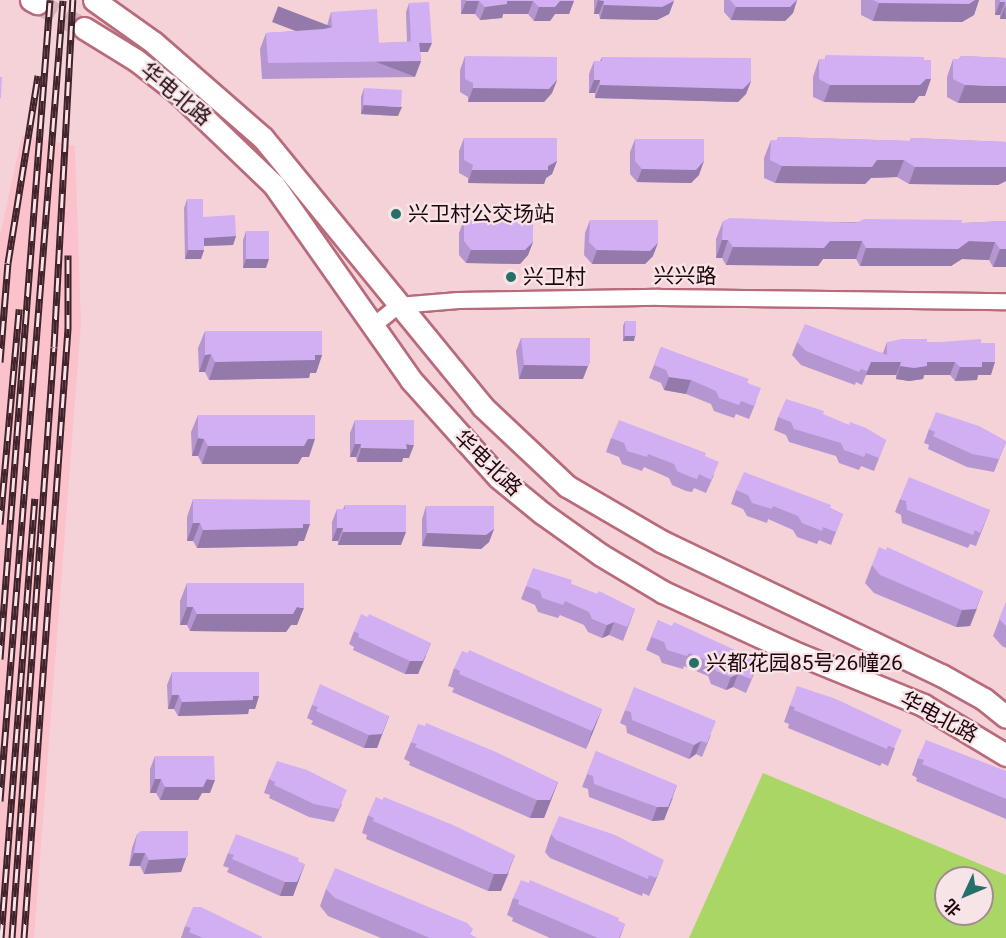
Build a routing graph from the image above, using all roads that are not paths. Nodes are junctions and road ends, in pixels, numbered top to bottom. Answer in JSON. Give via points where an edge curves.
{"nodes":[{"id":1,"x":94,"y":0,"type":"edge"},
{"id":2,"x":84,"y":28,"type":"tunnel mouth"},
{"id":3,"x":1006,"y":301,"type":"edge"},
{"id":4,"x":398,"y":305,"type":"junction"},
{"id":5,"x":372,"y":326,"type":"junction"},
{"id":6,"x":1006,"y":717,"type":"edge"},
{"id":7,"x":1006,"y":755,"type":"edge"}],
"edges":[{"from":1,"to":4,"type":"main road","name":"华电北路","via":[[162,49],[263,138],[323,207]]},
{"from":2,"to":5,"type":"main road","name":"华电北路","via":[[136,60],[177,92],[274,185]]},
{"from":3,"to":4,"type":"street","name":"兴兴路","via":[[659,297],[458,300]]},
{"from":4,"to":5,"type":"street"},
{"from":4,"to":6,"type":"main road","name":"华电北路","via":[[482,406],[567,486],[598,507],[731,576],[941,675],[984,699]]},
{"from":5,"to":7,"type":"main road","name":"华电北路","via":[[425,396],[498,477],[601,555],[663,592],[791,651],[923,705]]}]}
